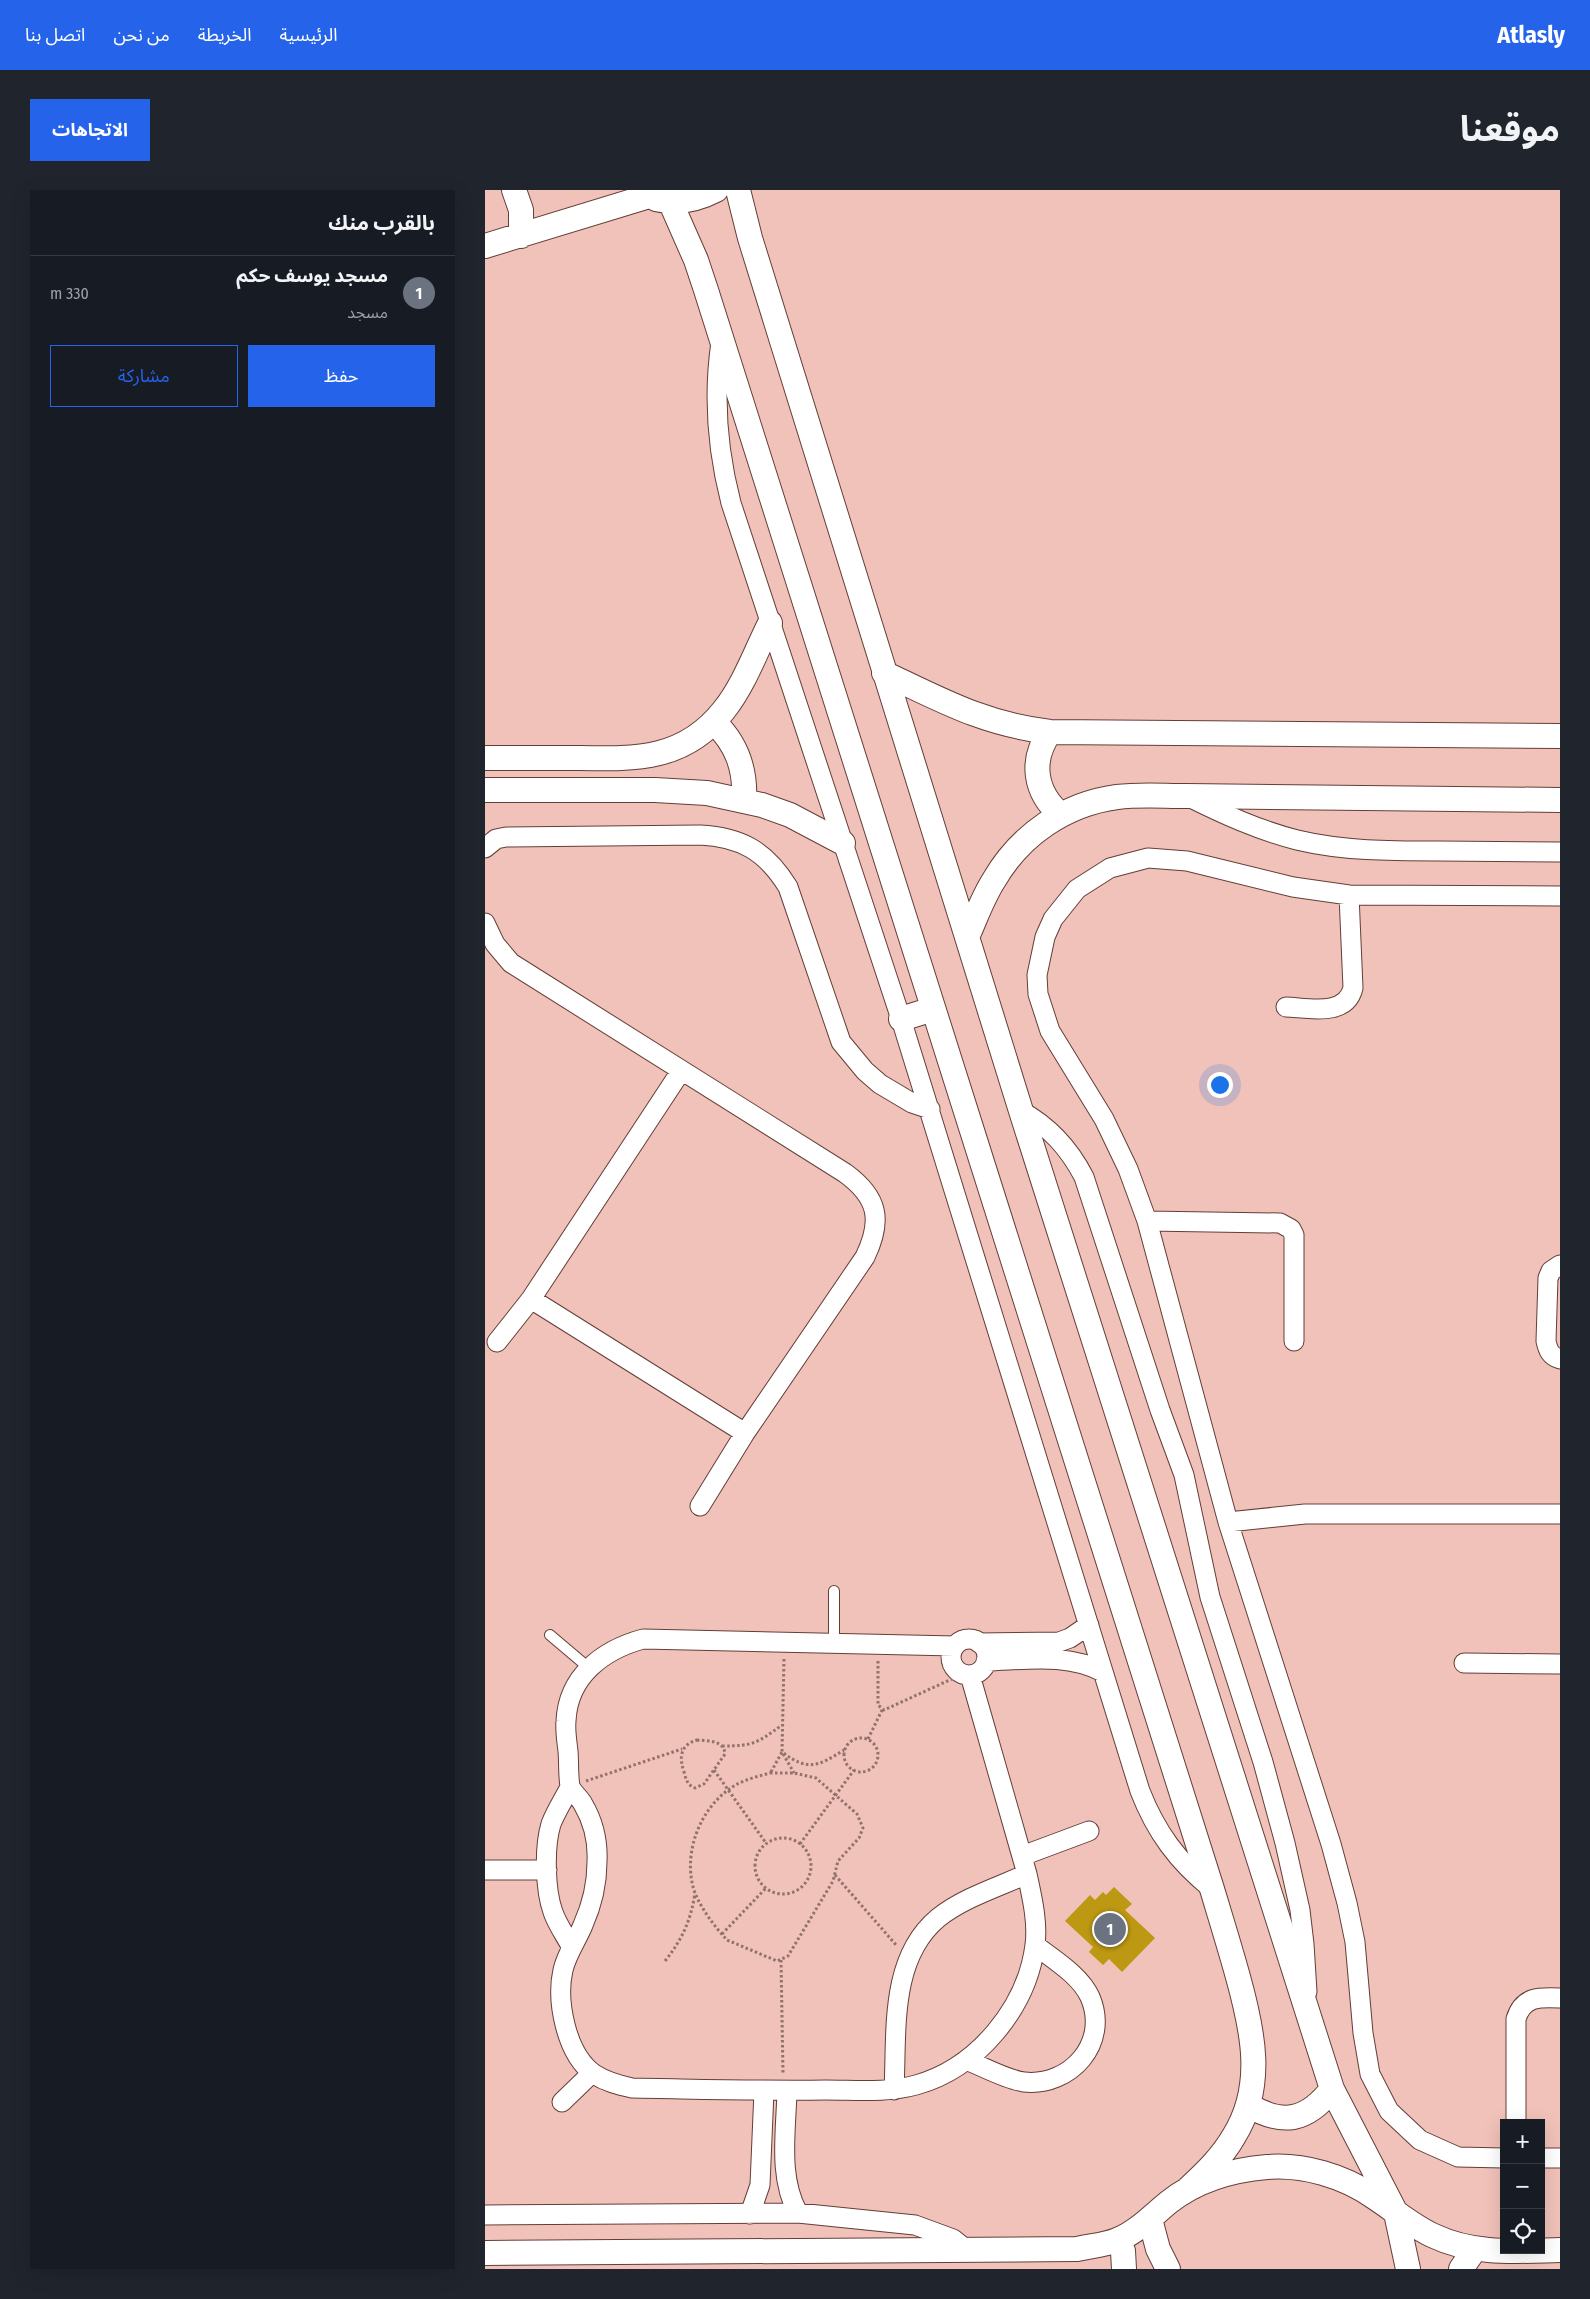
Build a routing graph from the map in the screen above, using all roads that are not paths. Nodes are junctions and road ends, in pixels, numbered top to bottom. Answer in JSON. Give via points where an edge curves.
{"nodes":[{"id":1,"x":514,"y":190,"type":"edge"},
{"id":2,"x":716,"y":190,"type":"edge"},
{"id":3,"x":738,"y":190,"type":"edge"},
{"id":4,"x":652,"y":196,"type":"edge"},
{"id":5,"x":521,"y":236,"type":"junction"},
{"id":6,"x":485,"y":246,"type":"edge"},
{"id":7,"x":721,"y":341,"type":"junction"},
{"id":8,"x":770,"y":623,"type":"junction"},
{"id":9,"x":884,"y":673,"type":"junction"},
{"id":10,"x":714,"y":722,"type":"junction"},
{"id":11,"x":1050,"y":732,"type":"junction"},
{"id":12,"x":1560,"y":736,"type":"edge"},
{"id":13,"x":485,"y":758,"type":"edge"},
{"id":14,"x":485,"y":790,"type":"edge"},
{"id":15,"x":1186,"y":796,"type":"junction"},
{"id":16,"x":1560,"y":800,"type":"edge"},
{"id":17,"x":744,"y":801,"type":"junction"},
{"id":18,"x":1061,"y":815,"type":"junction"},
{"id":19,"x":843,"y":843,"type":"junction"},
{"id":20,"x":485,"y":848,"type":"edge"},
{"id":21,"x":1560,"y":852,"type":"edge"},
{"id":22,"x":1349,"y":895,"type":"junction"},
{"id":23,"x":1560,"y":896,"type":"edge"},
{"id":24,"x":485,"y":924,"type":"edge"},
{"id":25,"x":968,"y":935,"type":"junction"},
{"id":26,"x":1286,"y":1007,"type":"dead end"},
{"id":27,"x":933,"y":1009,"type":"junction"},
{"id":28,"x":901,"y":1019,"type":"junction"},
{"id":29,"x":681,"y":1071,"type":"junction"},
{"id":30,"x":930,"y":1109,"type":"junction"},
{"id":31,"x":1021,"y":1110,"type":"junction"},
{"id":32,"x":1147,"y":1221,"type":"junction"},
{"id":33,"x":1560,"y":1265,"type":"edge"},
{"id":34,"x":531,"y":1299,"type":"junction"},
{"id":35,"x":1294,"y":1341,"type":"dead end"},
{"id":36,"x":497,"y":1342,"type":"dead end"},
{"id":37,"x":1560,"y":1359,"type":"edge"},
{"id":38,"x":745,"y":1433,"type":"junction"},
{"id":39,"x":700,"y":1506,"type":"dead end"},
{"id":40,"x":1560,"y":1514,"type":"edge"},
{"id":41,"x":1228,"y":1522,"type":"junction"},
{"id":42,"x":834,"y":1591,"type":"dead end"},
{"id":43,"x":1089,"y":1625,"type":"junction"},
{"id":44,"x":550,"y":1635,"type":"dead end"},
{"id":45,"x":834,"y":1642,"type":"junction"},
{"id":46,"x":979,"y":1643,"type":"junction"},
{"id":47,"x":955,"y":1646,"type":"junction"},
{"id":48,"x":986,"y":1661,"type":"junction"},
{"id":49,"x":1464,"y":1663,"type":"dead end"},
{"id":50,"x":1560,"y":1664,"type":"edge"},
{"id":51,"x":589,"y":1668,"type":"junction"},
{"id":52,"x":1103,"y":1672,"type":"junction"},
{"id":53,"x":966,"y":1675,"type":"junction"},
{"id":54,"x":571,"y":1787,"type":"junction"},
{"id":55,"x":1089,"y":1831,"type":"dead end"},
{"id":56,"x":1022,"y":1856,"type":"junction"},
{"id":57,"x":485,"y":1870,"type":"edge"},
{"id":58,"x":547,"y":1870,"type":"junction"},
{"id":59,"x":1027,"y":1874,"type":"junction"},
{"id":60,"x":1212,"y":1889,"type":"junction"},
{"id":61,"x":1035,"y":1945,"type":"junction"},
{"id":62,"x":571,"y":1946,"type":"junction"},
{"id":63,"x":1560,"y":1998,"type":"edge"},
{"id":64,"x":1307,"y":2012,"type":"junction"},
{"id":65,"x":966,"y":2060,"type":"junction"},
{"id":66,"x":592,"y":2073,"type":"junction"},
{"id":67,"x":1331,"y":2089,"type":"junction"},
{"id":68,"x":893,"y":2090,"type":"junction"},
{"id":69,"x":764,"y":2091,"type":"junction"},
{"id":70,"x":785,"y":2091,"type":"junction"},
{"id":71,"x":562,"y":2102,"type":"dead end"},
{"id":72,"x":1248,"y":2106,"type":"junction"},
{"id":73,"x":1516,"y":2119,"type":"edge"},
{"id":74,"x":1500,"y":2158,"type":"edge"},
{"id":75,"x":1545,"y":2158,"type":"edge"},
{"id":76,"x":1560,"y":2158,"type":"edge"},
{"id":77,"x":1189,"y":2188,"type":"junction"},
{"id":78,"x":749,"y":2214,"type":"junction"},
{"id":79,"x":798,"y":2214,"type":"junction"},
{"id":80,"x":1396,"y":2214,"type":"junction"},
{"id":81,"x":485,"y":2216,"type":"edge"},
{"id":82,"x":1150,"y":2219,"type":"junction"},
{"id":83,"x":1118,"y":2240,"type":"junction"},
{"id":84,"x":1475,"y":2249,"type":"junction"},
{"id":85,"x":1560,"y":2250,"type":"edge"},
{"id":86,"x":968,"y":2251,"type":"junction"},
{"id":87,"x":485,"y":2253,"type":"edge"},
{"id":88,"x":1124,"y":2269,"type":"edge"},
{"id":89,"x":1168,"y":2269,"type":"edge"},
{"id":90,"x":1408,"y":2269,"type":"edge"},
{"id":91,"x":1461,"y":2269,"type":"edge"}],
"edges":[{"from":1,"to":5,"type":"street","via":[[521,210]]},
{"from":2,"to":4,"type":"street","via":[[694,199]]},
{"from":3,"to":9,"type":"street"},
{"from":4,"to":5,"type":"street"},
{"from":4,"to":7,"type":"street","via":[[696,260]]},
{"from":5,"to":6,"type":"street"},
{"from":7,"to":8,"type":"street","via":[[717,387],[721,458],[731,503]]},
{"from":7,"to":27,"type":"street"},
{"from":8,"to":10,"type":"street","via":[[734,694]]},
{"from":8,"to":19,"type":"street"},
{"from":9,"to":11,"type":"street","via":[[976,716]]},
{"from":9,"to":25,"type":"street"},
{"from":10,"to":13,"type":"street","via":[[673,750],[641,758]]},
{"from":10,"to":17,"type":"street","via":[[731,741],[741,764]]},
{"from":11,"to":12,"type":"street"},
{"from":11,"to":18,"type":"street","via":[[1039,750],[1038,781],[1046,800]]},
{"from":14,"to":17,"type":"street","via":[[681,791]]},
{"from":15,"to":16,"type":"street"},
{"from":15,"to":18,"type":"street","via":[[1117,797]]},
{"from":15,"to":21,"type":"street","via":[[1259,829],[1337,847],[1377,851]]},
{"from":17,"to":19,"type":"street","via":[[790,816]]},
{"from":18,"to":25,"type":"street","via":[[1029,836],[1003,865]]},
{"from":19,"to":28,"type":"street"},
{"from":20,"to":30,"type":"street","via":[[505,838],[700,835],[735,840],[751,848],[766,858],[788,887],[841,1042],[880,1084]]},
{"from":22,"to":23,"type":"street"},
{"from":22,"to":26,"type":"street","via":[[1353,988],[1348,1001],[1337,1008]]},
{"from":22,"to":32,"type":"street","via":[[1293,887],[1187,861],[1148,858],[1129,861],[1093,877],[1077,889],[1053,919],[1045,937],[1037,974],[1043,1013],[1050,1031],[1104,1119],[1128,1169]]},
{"from":24,"to":29,"type":"street","via":[[495,944],[511,963]]},
{"from":25,"to":31,"type":"street"},
{"from":27,"to":28,"type":"street"},
{"from":27,"to":60,"type":"street"},
{"from":28,"to":30,"type":"street"},
{"from":29,"to":34,"type":"street"},
{"from":29,"to":38,"type":"street","via":[[861,1184],[871,1201],[876,1220],[874,1239],[865,1257]]},
{"from":30,"to":43,"type":"street"},
{"from":31,"to":64,"type":"street"},
{"from":31,"to":64,"type":"street","via":[[1059,1138],[1084,1177],[1184,1475],[1210,1597],[1263,1762],[1293,1876],[1304,1944]]},
{"from":32,"to":35,"type":"street","via":[[1280,1222],[1286,1225],[1294,1235]]},
{"from":32,"to":41,"type":"street"},
{"from":33,"to":37,"type":"street","via":[[1551,1270],[1548,1278],[1546,1341],[1554,1358]]},
{"from":34,"to":36,"type":"street"},
{"from":34,"to":38,"type":"street"},
{"from":38,"to":39,"type":"street"},
{"from":40,"to":41,"type":"street","via":[[1305,1514]]},
{"from":41,"to":74,"type":"street","via":[[1347,1903],[1355,1942],[1370,2074],[1389,2111],[1420,2140],[1458,2157]]},
{"from":42,"to":45,"type":"lane"},
{"from":43,"to":46,"type":"street","via":[[1075,1636],[1059,1642]]},
{"from":43,"to":52,"type":"street"},
{"from":44,"to":51,"type":"lane"},
{"from":45,"to":47,"type":"street"},
{"from":45,"to":51,"type":"street","via":[[643,1639],[623,1644]]},
{"from":46,"to":47,"type":"street","via":[[966,1640]]},
{"from":46,"to":48,"type":"street","via":[[984,1648]]},
{"from":47,"to":53,"type":"street","via":[[951,1662],[955,1669]]},
{"from":48,"to":52,"type":"street","via":[[1065,1659]]},
{"from":48,"to":53,"type":"street","via":[[981,1671]]},
{"from":49,"to":50,"type":"street"},
{"from":51,"to":54,"type":"street","via":[[577,1684],[565,1721]]},
{"from":52,"to":60,"type":"street","via":[[1148,1812],[1169,1847]]},
{"from":53,"to":56,"type":"street"},
{"from":54,"to":58,"type":"street","via":[[549,1833]]},
{"from":54,"to":62,"type":"street","via":[[589,1815],[597,1860],[591,1905]]},
{"from":55,"to":56,"type":"street"},
{"from":56,"to":59,"type":"street"},
{"from":57,"to":58,"type":"street"},
{"from":58,"to":62,"type":"street","via":[[553,1913]]},
{"from":59,"to":61,"type":"street","via":[[1034,1907]]},
{"from":59,"to":68,"type":"street","via":[[962,1903],[938,1918],[921,1937],[908,1959],[900,1984]]},
{"from":60,"to":72,"type":"street","via":[[1251,2027],[1254,2057]]},
{"from":61,"to":65,"type":"street","via":[[1019,1997],[987,2042]]},
{"from":61,"to":65,"type":"street","via":[[1078,1979],[1090,1998],[1095,2019],[1092,2041],[1081,2060],[1064,2075],[1044,2082],[1022,2082]]},
{"from":62,"to":66,"type":"street","via":[[563,1969],[562,2017],[579,2058]]},
{"from":63,"to":73,"type":"street","via":[[1533,1998],[1519,2010],[1516,2019]]},
{"from":64,"to":67,"type":"street"},
{"from":65,"to":68,"type":"street","via":[[943,2075]]},
{"from":66,"to":69,"type":"street","via":[[611,2084],[632,2088]]},
{"from":66,"to":71,"type":"street"},
{"from":67,"to":72,"type":"street","via":[[1320,2104],[1303,2114],[1284,2118],[1265,2115]]},
{"from":67,"to":80,"type":"street"},
{"from":68,"to":70,"type":"street"},
{"from":69,"to":70,"type":"street"},
{"from":69,"to":78,"type":"street","via":[[760,2185]]},
{"from":70,"to":79,"type":"street","via":[[786,2184]]},
{"from":72,"to":77,"type":"street","via":[[1226,2150]]},
{"from":75,"to":76,"type":"street"},
{"from":77,"to":80,"type":"street","via":[[1241,2170],[1296,2168],[1324,2173],[1349,2183],[1374,2196]]},
{"from":77,"to":82,"type":"street"},
{"from":78,"to":79,"type":"street"},
{"from":78,"to":81,"type":"street"},
{"from":79,"to":86,"type":"street","via":[[915,2226],[953,2239]]},
{"from":80,"to":84,"type":"street","via":[[1435,2236]]},
{"from":80,"to":90,"type":"street"},
{"from":82,"to":83,"type":"street"},
{"from":82,"to":89,"type":"street","via":[[1158,2250]]},
{"from":83,"to":86,"type":"street","via":[[1077,2250]]},
{"from":83,"to":88,"type":"street"},
{"from":84,"to":85,"type":"street","via":[[1502,2252]]},
{"from":84,"to":91,"type":"street"},
{"from":86,"to":87,"type":"street"}]}
